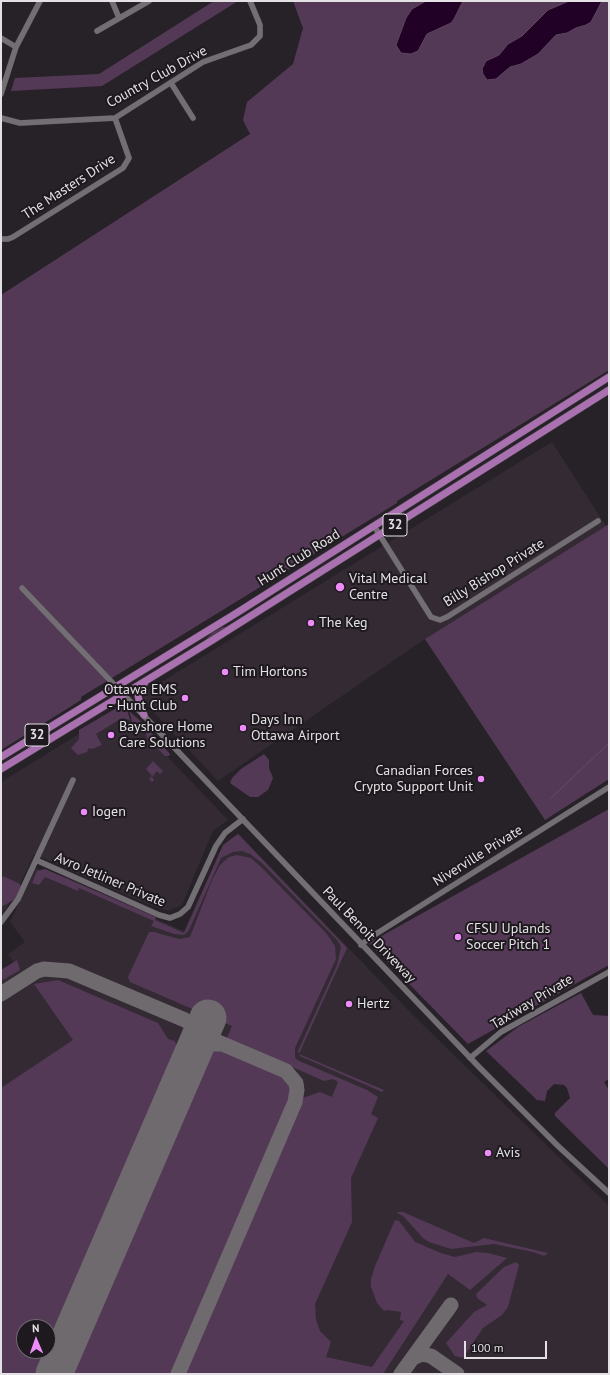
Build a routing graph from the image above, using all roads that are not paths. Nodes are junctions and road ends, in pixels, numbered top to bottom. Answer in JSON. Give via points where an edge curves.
{"nodes":[{"id":1,"x":40,"y":1,"type":"edge"},
{"id":2,"x":112,"y":1,"type":"edge"},
{"id":3,"x":149,"y":1,"type":"edge"},
{"id":4,"x":250,"y":1,"type":"edge"},
{"id":5,"x":119,"y":18,"type":"junction"},
{"id":6,"x":96,"y":32,"type":"dead end"},
{"id":7,"x":1,"y":38,"type":"edge"},
{"id":8,"x":16,"y":47,"type":"junction"},
{"id":9,"x":171,"y":83,"type":"junction"},
{"id":10,"x":1,"y":94,"type":"edge"},
{"id":11,"x":1,"y":118,"type":"edge"},
{"id":12,"x":116,"y":118,"type":"junction"},
{"id":13,"x":193,"y":118,"type":"dead end"},
{"id":14,"x":2,"y":240,"type":"edge"},
{"id":15,"x":609,"y":377,"type":"edge"},
{"id":16,"x":609,"y":390,"type":"edge"},
{"id":17,"x":598,"y":521,"type":"dead end"},
{"id":18,"x":374,"y":526,"type":"junction"},
{"id":19,"x":380,"y":535,"type":"junction"},
{"id":20,"x":22,"y":588,"type":"dead end"},
{"id":21,"x":145,"y":681,"type":"junction"},
{"id":22,"x":117,"y":686,"type":"junction"},
{"id":23,"x":124,"y":694,"type":"junction"},
{"id":24,"x":144,"y":715,"type":"junction"},
{"id":25,"x":1,"y":757,"type":"edge"},
{"id":26,"x":1,"y":769,"type":"edge"},
{"id":27,"x":73,"y":780,"type":"dead end"},
{"id":28,"x":609,"y":787,"type":"edge"},
{"id":29,"x":243,"y":819,"type":"junction"},
{"id":30,"x":36,"y":860,"type":"junction"},
{"id":31,"x":1,"y":922,"type":"edge"},
{"id":32,"x":361,"y":946,"type":"junction"},
{"id":33,"x":609,"y":972,"type":"edge"},
{"id":34,"x":470,"y":1058,"type":"junction"},
{"id":35,"x":609,"y":1193,"type":"edge"}],
"edges":[{"from":1,"to":8,"type":"street"},
{"from":2,"to":5,"type":"street"},
{"from":3,"to":5,"type":"street"},
{"from":4,"to":9,"type":"street","name":"Country Club Drive","via":[[260,25],[260,36],[251,45],[202,62]]},
{"from":5,"to":6,"type":"street"},
{"from":7,"to":8,"type":"street"},
{"from":8,"to":10,"type":"street"},
{"from":9,"to":12,"type":"street","name":"Country Club Drive"},
{"from":9,"to":13,"type":"street"},
{"from":11,"to":12,"type":"street","name":"Country Club Drive","via":[[20,123]]},
{"from":12,"to":14,"type":"street","name":"The Masters Drive","via":[[129,158],[123,168],[13,237]]},
{"from":15,"to":18,"type":"main road","name":"Hunt Club Road","number":"32"},
{"from":16,"to":19,"type":"main road","name":"Hunt Club Road","number":"32"},
{"from":17,"to":19,"type":"street","name":"Billy Bishop Private","via":[[440,620],[431,617]]},
{"from":18,"to":19,"type":"street","name":"Billy Bishop Private"},
{"from":18,"to":22,"type":"main road","name":"Hunt Club Road","number":"32"},
{"from":19,"to":21,"type":"main road","name":"Hunt Club Road","number":"32"},
{"from":20,"to":22,"type":"street","name":"Paul Benoit Driveway"},
{"from":21,"to":23,"type":"main road","name":"Hunt Club Road","number":"32"},
{"from":21,"to":24,"type":"main road","via":[[138,695]]},
{"from":22,"to":23,"type":"street","name":"Paul Benoit Driveway"},
{"from":22,"to":25,"type":"main road","name":"Hunt Club Road","number":"32"},
{"from":23,"to":24,"type":"street","name":"Paul Benoit Driveway"},
{"from":23,"to":26,"type":"main road","name":"Hunt Club Road","number":"32"},
{"from":24,"to":29,"type":"street","name":"Paul Benoit Driveway"},
{"from":27,"to":30,"type":"street"},
{"from":28,"to":32,"type":"street","name":"Niverville Private","via":[[368,939]]},
{"from":29,"to":30,"type":"street","name":"Avro Jetliner Private","via":[[225,832],[216,846],[188,907],[170,918]]},
{"from":29,"to":32,"type":"street","name":"Paul Benoit Driveway"},
{"from":30,"to":31,"type":"street","via":[[18,899]]},
{"from":32,"to":34,"type":"street","name":"Paul Benoit Driveway"},
{"from":33,"to":34,"type":"street","name":"Taxiway Private","via":[[501,1032]]},
{"from":34,"to":35,"type":"street","name":"Paul Benoit Driveway"}]}
